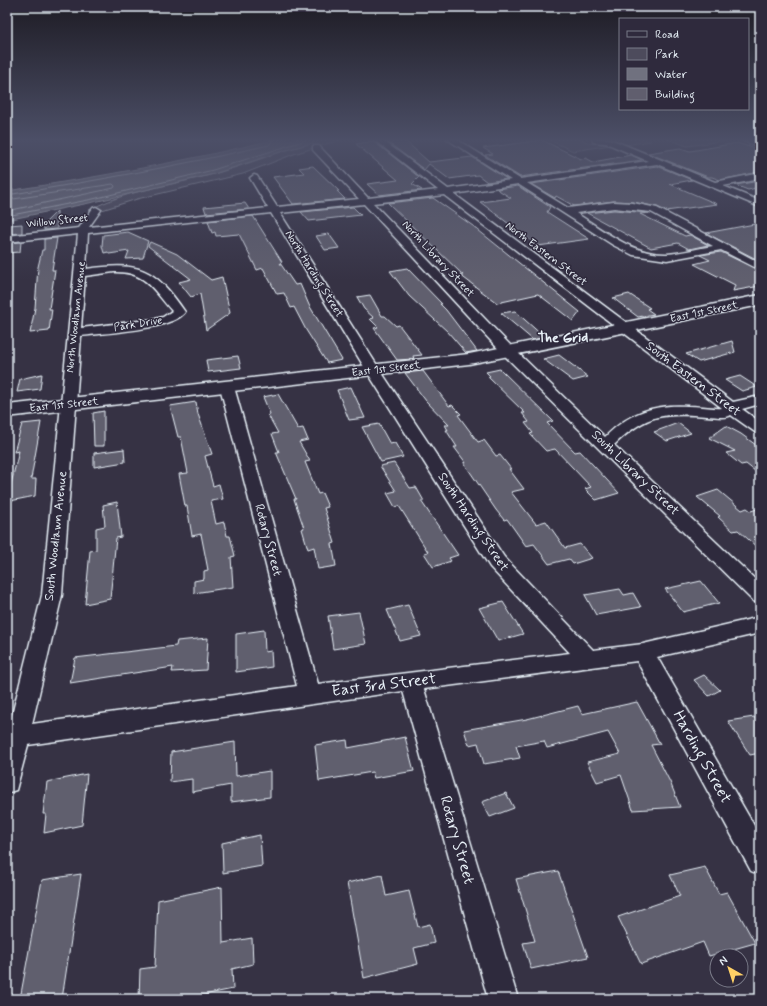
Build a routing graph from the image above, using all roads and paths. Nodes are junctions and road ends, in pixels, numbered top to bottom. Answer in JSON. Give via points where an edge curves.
{"nodes":[{"id":1,"x":259,"y":186,"type":"edge"},
{"id":2,"x":353,"y":186,"type":"edge"},
{"id":3,"x":438,"y":186,"type":"edge"},
{"id":4,"x":491,"y":186,"type":"edge"},
{"id":5,"x":527,"y":186,"type":"edge"},
{"id":6,"x":716,"y":186,"type":"edge"},
{"id":7,"x":446,"y":192,"type":"junction"},
{"id":8,"x":367,"y":201,"type":"junction"},
{"id":9,"x":760,"y":204,"type":"edge"},
{"id":10,"x":96,"y":210,"type":"dead end"},
{"id":11,"x":275,"y":211,"type":"junction"},
{"id":12,"x":569,"y":211,"type":"junction"},
{"id":13,"x":84,"y":230,"type":"junction"},
{"id":14,"x":7,"y":239,"type":"edge"},
{"id":15,"x":723,"y":247,"type":"junction"},
{"id":16,"x":760,"y":267,"type":"edge"},
{"id":17,"x":81,"y":273,"type":"junction"},
{"id":18,"x":760,"y":300,"type":"edge"},
{"id":19,"x":625,"y":329,"type":"junction"},
{"id":20,"x":75,"y":333,"type":"junction"},
{"id":21,"x":509,"y":352,"type":"junction"},
{"id":22,"x":373,"y":370,"type":"junction"},
{"id":23,"x":227,"y":387,"type":"junction"},
{"id":24,"x":760,"y":400,"type":"edge"},
{"id":25,"x":68,"y":405,"type":"junction"},
{"id":26,"x":730,"y":407,"type":"junction"},
{"id":27,"x":7,"y":412,"type":"edge"},
{"id":28,"x":760,"y":429,"type":"edge"},
{"id":29,"x":606,"y":444,"type":"junction"},
{"id":30,"x":760,"y":596,"type":"edge"},
{"id":31,"x":760,"y":625,"type":"edge"},
{"id":32,"x":643,"y":652,"type":"junction"},
{"id":33,"x":590,"y":660,"type":"junction"},
{"id":34,"x":411,"y":682,"type":"junction"},
{"id":35,"x":310,"y":694,"type":"junction"},
{"id":36,"x":12,"y":738,"type":"edge"},
{"id":37,"x":7,"y":782,"type":"edge"},
{"id":38,"x":760,"y":862,"type":"edge"},
{"id":39,"x":502,"y":999,"type":"edge"}],
"edges":[{"from":1,"to":11,"type":"street","name":"North Harding Street"},
{"from":2,"to":8,"type":"street","name":"North Library Street"},
{"from":3,"to":7,"type":"street","name":"North Eastern Street"},
{"from":4,"to":7,"type":"street","name":"Willow Street"},
{"from":5,"to":12,"type":"street"},
{"from":6,"to":9,"type":"street"},
{"from":7,"to":8,"type":"street","name":"Willow Street"},
{"from":7,"to":19,"type":"street","name":"North Eastern Street"},
{"from":8,"to":11,"type":"street","name":"Willow Street"},
{"from":8,"to":21,"type":"street","name":"North Library Street"},
{"from":10,"to":13,"type":"street","via":[[87,220]]},
{"from":11,"to":13,"type":"street","name":"Willow Street"},
{"from":11,"to":22,"type":"street","name":"North Harding Street"},
{"from":12,"to":15,"type":"street","via":[[614,205],[654,210]]},
{"from":12,"to":15,"type":"street","via":[[617,243],[637,253],[667,257]]},
{"from":13,"to":14,"type":"street","name":"Willow Street"},
{"from":13,"to":17,"type":"street","name":"North Woodlawn Avenue"},
{"from":15,"to":16,"type":"street"},
{"from":17,"to":20,"type":"street","name":"North Woodlawn Avenue"},
{"from":17,"to":20,"type":"street","name":"Park Drive","via":[[136,270],[150,279],[179,312],[167,320],[155,323]]},
{"from":18,"to":19,"type":"street","name":"East 1st Street"},
{"from":19,"to":21,"type":"street","name":"East 1st Street"},
{"from":19,"to":26,"type":"street","name":"South Eastern Street"},
{"from":20,"to":25,"type":"street","name":"North Woodlawn Avenue"},
{"from":21,"to":22,"type":"street","name":"East 1st Street"},
{"from":21,"to":29,"type":"street","name":"South Library Street"},
{"from":22,"to":23,"type":"street","name":"East 1st Street"},
{"from":22,"to":33,"type":"street","name":"South Harding Street","via":[[497,562]]},
{"from":23,"to":25,"type":"street","name":"East 1st Street"},
{"from":23,"to":35,"type":"street","name":"Rotary Street"},
{"from":24,"to":26,"type":"street"},
{"from":25,"to":27,"type":"street","name":"East 1st Street"},
{"from":25,"to":36,"type":"street","name":"South Woodlawn Avenue","via":[[52,595]]},
{"from":26,"to":28,"type":"street","name":"South Eastern Street"},
{"from":26,"to":29,"type":"street","via":[[725,413],[680,409],[651,413],[629,423]]},
{"from":29,"to":30,"type":"street","name":"South Library Street"},
{"from":31,"to":32,"type":"street","name":"East 3rd Street"},
{"from":32,"to":33,"type":"street","name":"East 3rd Street"},
{"from":32,"to":38,"type":"street","name":"Harding Street"},
{"from":33,"to":34,"type":"street","name":"East 3rd Street"},
{"from":34,"to":35,"type":"street","name":"East 3rd Street"},
{"from":34,"to":39,"type":"street","name":"Rotary Street"},
{"from":35,"to":36,"type":"street","name":"East 3rd Street"},
{"from":36,"to":37,"type":"street","name":"South Woodlawn Avenue"}]}
